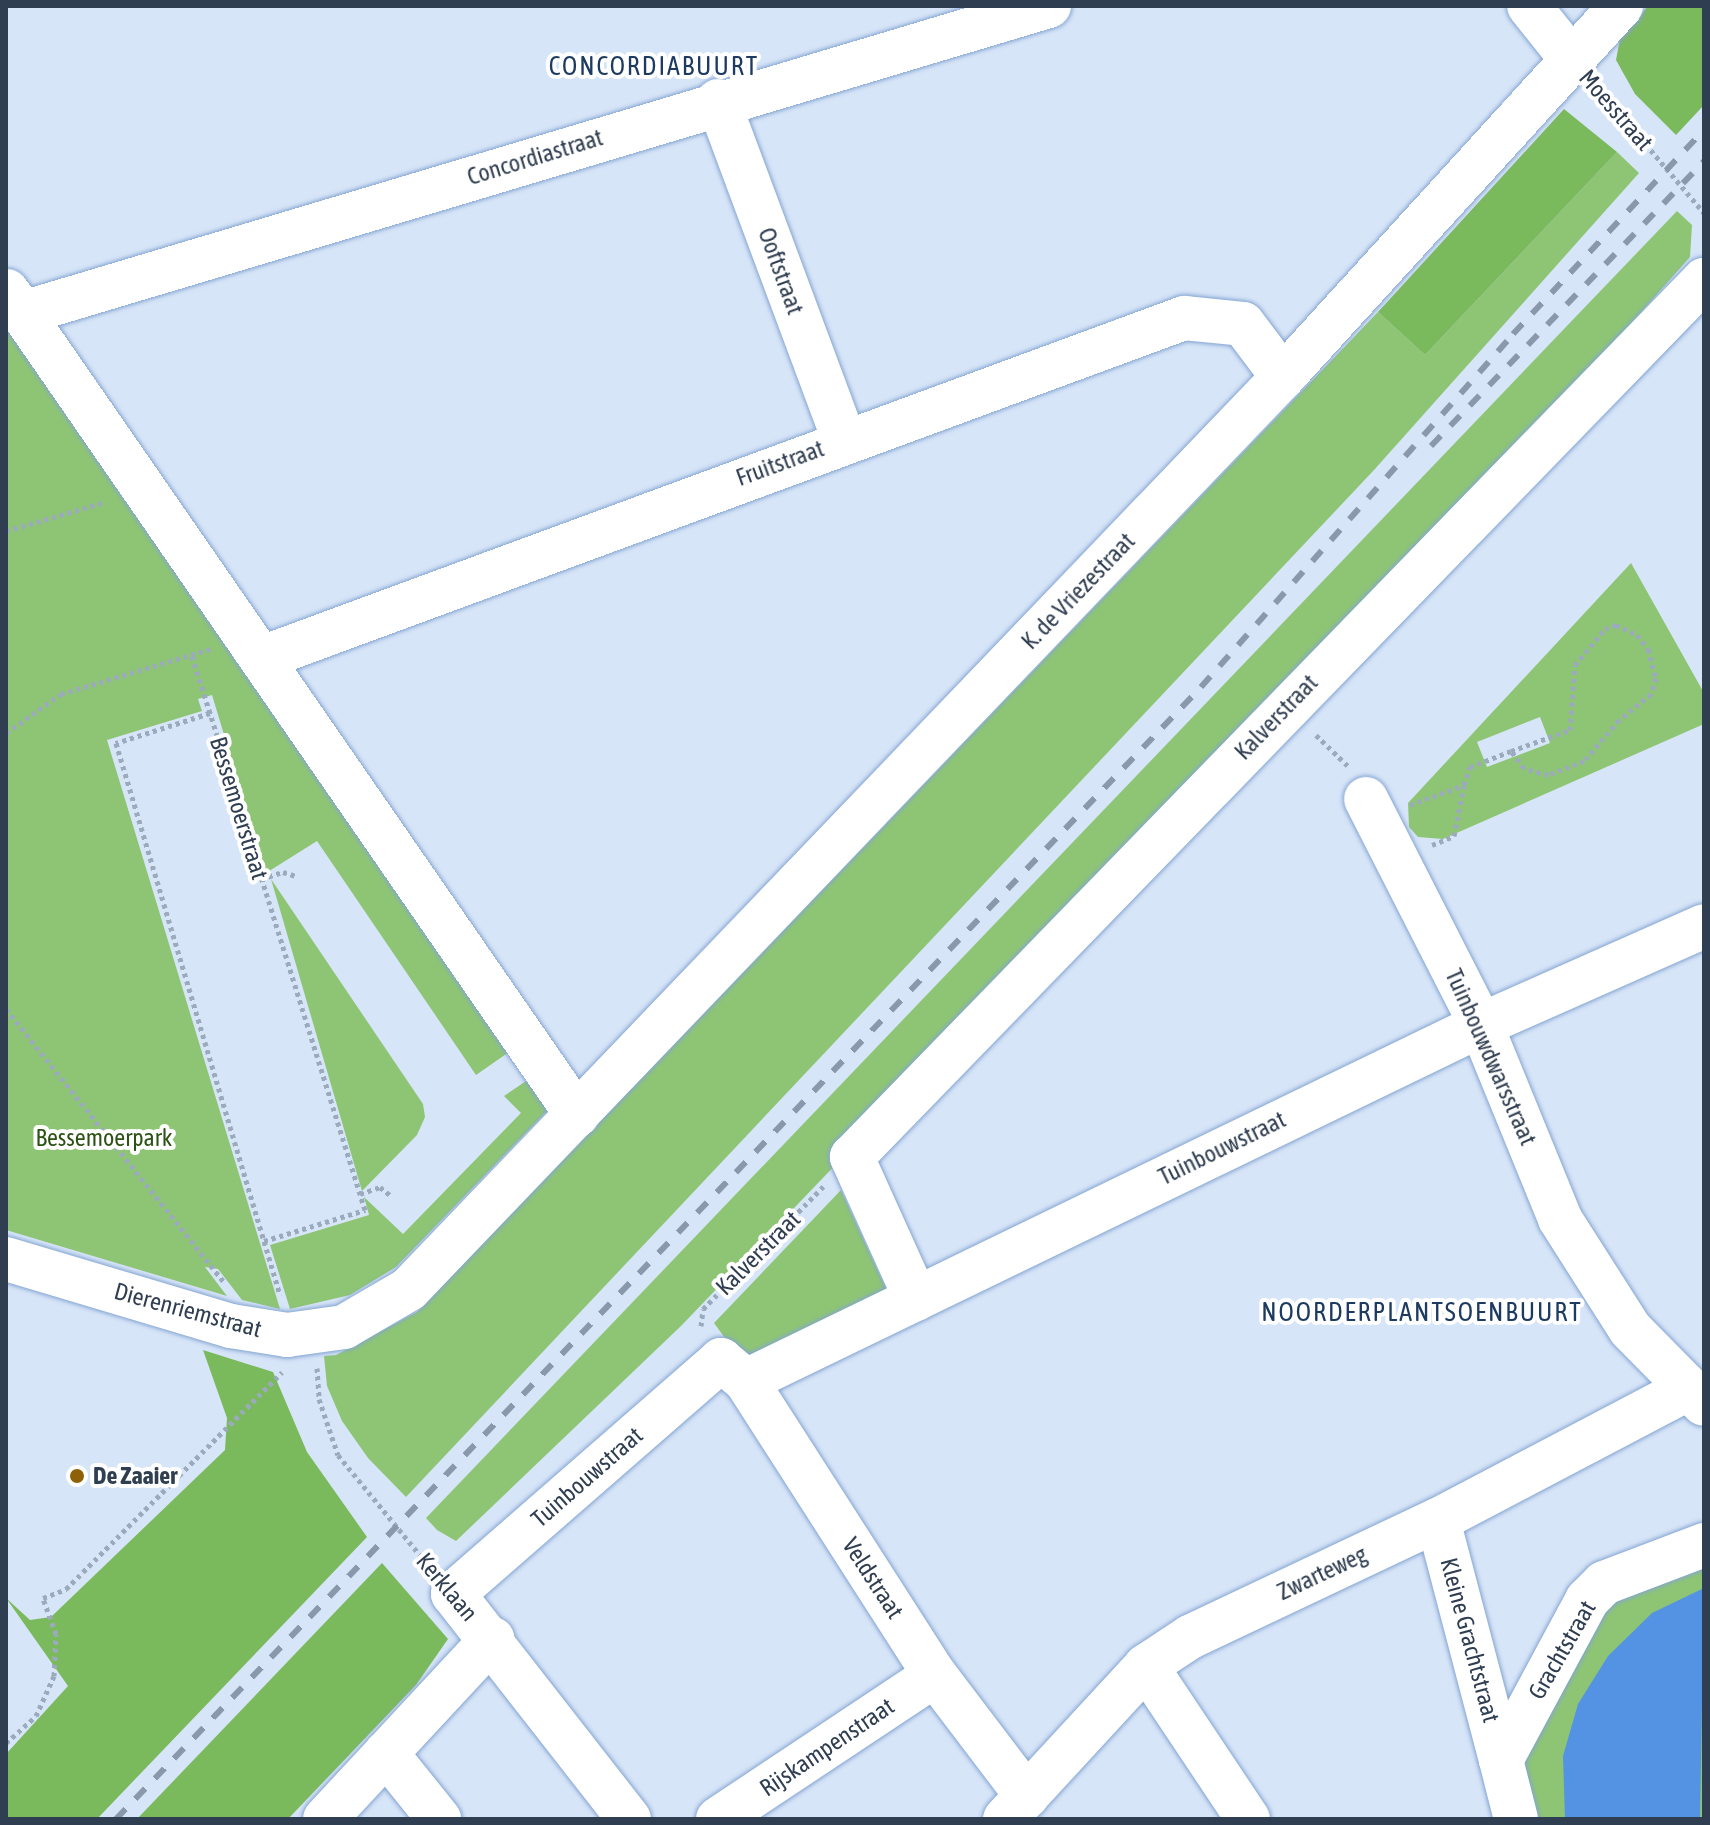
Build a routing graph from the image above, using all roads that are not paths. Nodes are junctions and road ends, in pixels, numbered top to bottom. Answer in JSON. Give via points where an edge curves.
{"nodes":[{"id":1,"x":1049,"y":6,"type":"edge"},
{"id":2,"x":1529,"y":6,"type":"edge"},
{"id":3,"x":1621,"y":6,"type":"edge"},
{"id":4,"x":1573,"y":61,"type":"junction"},
{"id":5,"x":718,"y":101,"type":"junction"},
{"id":6,"x":1704,"y":280,"type":"edge"},
{"id":7,"x":14,"y":301,"type":"edge"},
{"id":8,"x":1283,"y":377,"type":"junction"},
{"id":9,"x":844,"y":440,"type":"junction"},
{"id":10,"x":254,"y":647,"type":"junction"},
{"id":11,"x":1371,"y":808,"type":"road end"},
{"id":12,"x":1704,"y":926,"type":"edge"},
{"id":13,"x":1481,"y":1025,"type":"junction"},
{"id":14,"x":577,"y":1115,"type":"junction"},
{"id":15,"x":6,"y":1259,"type":"edge"},
{"id":16,"x":916,"y":1299,"type":"junction"},
{"id":17,"x":734,"y":1371,"type":"junction"},
{"id":18,"x":1695,"y":1397,"type":"edge"},
{"id":19,"x":1438,"y":1520,"type":"junction"},
{"id":20,"x":1704,"y":1545,"type":"edge"},
{"id":21,"x":453,"y":1594,"type":"joint"},
{"id":22,"x":492,"y":1639,"type":"junction"},
{"id":23,"x":1146,"y":1666,"type":"junction"},
{"id":24,"x":935,"y":1675,"type":"junction"},
{"id":25,"x":386,"y":1753,"type":"junction"},
{"id":26,"x":1501,"y":1760,"type":"junction"},
{"id":27,"x":1016,"y":1808,"type":"edge"},
{"id":28,"x":325,"y":1819,"type":"edge"},
{"id":29,"x":439,"y":1819,"type":"edge"},
{"id":30,"x":629,"y":1819,"type":"edge"},
{"id":31,"x":718,"y":1819,"type":"edge"},
{"id":32,"x":1248,"y":1819,"type":"edge"},
{"id":33,"x":1516,"y":1819,"type":"edge"}],
"edges":[{"from":1,"to":5,"type":"street","name":"Concordiastraat"},
{"from":2,"to":4,"type":"street","name":"Moesstraat"},
{"from":3,"to":4,"type":"street","name":"K. de Vriezestraat"},
{"from":4,"to":8,"type":"street","name":"K. de Vriezestraat"},
{"from":5,"to":7,"type":"street","name":"Concordiastraat"},
{"from":5,"to":9,"type":"street","name":"Ooftstraat"},
{"from":6,"to":16,"type":"street","name":"Kalverstraat","via":[[1286,705],[952,1061],[852,1157]]},
{"from":7,"to":10,"type":"street"},
{"from":8,"to":9,"type":"street","name":"Fruitstraat","via":[[1243,324],[1184,318]]},
{"from":8,"to":14,"type":"street","name":"K. de Vriezestraat"},
{"from":9,"to":10,"type":"street","name":"Fruitstraat"},
{"from":10,"to":14,"type":"street"},
{"from":11,"to":13,"type":"street","name":"Tuinbouwdwarsstraat"},
{"from":12,"to":13,"type":"street","name":"Tuinbouwstraat"},
{"from":13,"to":16,"type":"street","name":"Tuinbouwstraat"},
{"from":13,"to":18,"type":"street","name":"Tuinbouwdwarsstraat","via":[[1560,1219],[1630,1329]]},
{"from":14,"to":15,"type":"street","name":"Dierenriemstraat","via":[[409,1289],[367,1316],[303,1335],[231,1326]]},
{"from":16,"to":17,"type":"street","name":"Tuinbouwstraat"},
{"from":17,"to":21,"type":"street","name":"Tuinbouwstraat"},
{"from":17,"to":24,"type":"street","name":"Veldstraat"},
{"from":18,"to":19,"type":"street","name":"Zwarteweg"},
{"from":19,"to":23,"type":"street","name":"Zwarteweg","via":[[1245,1609]]},
{"from":19,"to":26,"type":"street","name":"Kleine Grachtstraat"},
{"from":20,"to":26,"type":"street","name":"Grachtstraat","via":[[1604,1583],[1587,1600]]},
{"from":21,"to":22,"type":"street","name":"Kerklaan"},
{"from":22,"to":25,"type":"street"},
{"from":22,"to":30,"type":"street","name":"Kerklaan"},
{"from":23,"to":27,"type":"street","name":"Zwarteweg"},
{"from":23,"to":32,"type":"street"},
{"from":24,"to":27,"type":"street","name":"Veldstraat"},
{"from":24,"to":31,"type":"street","name":"Rijskampenstraat"},
{"from":25,"to":28,"type":"street"},
{"from":25,"to":29,"type":"street"},
{"from":26,"to":33,"type":"street"}]}
